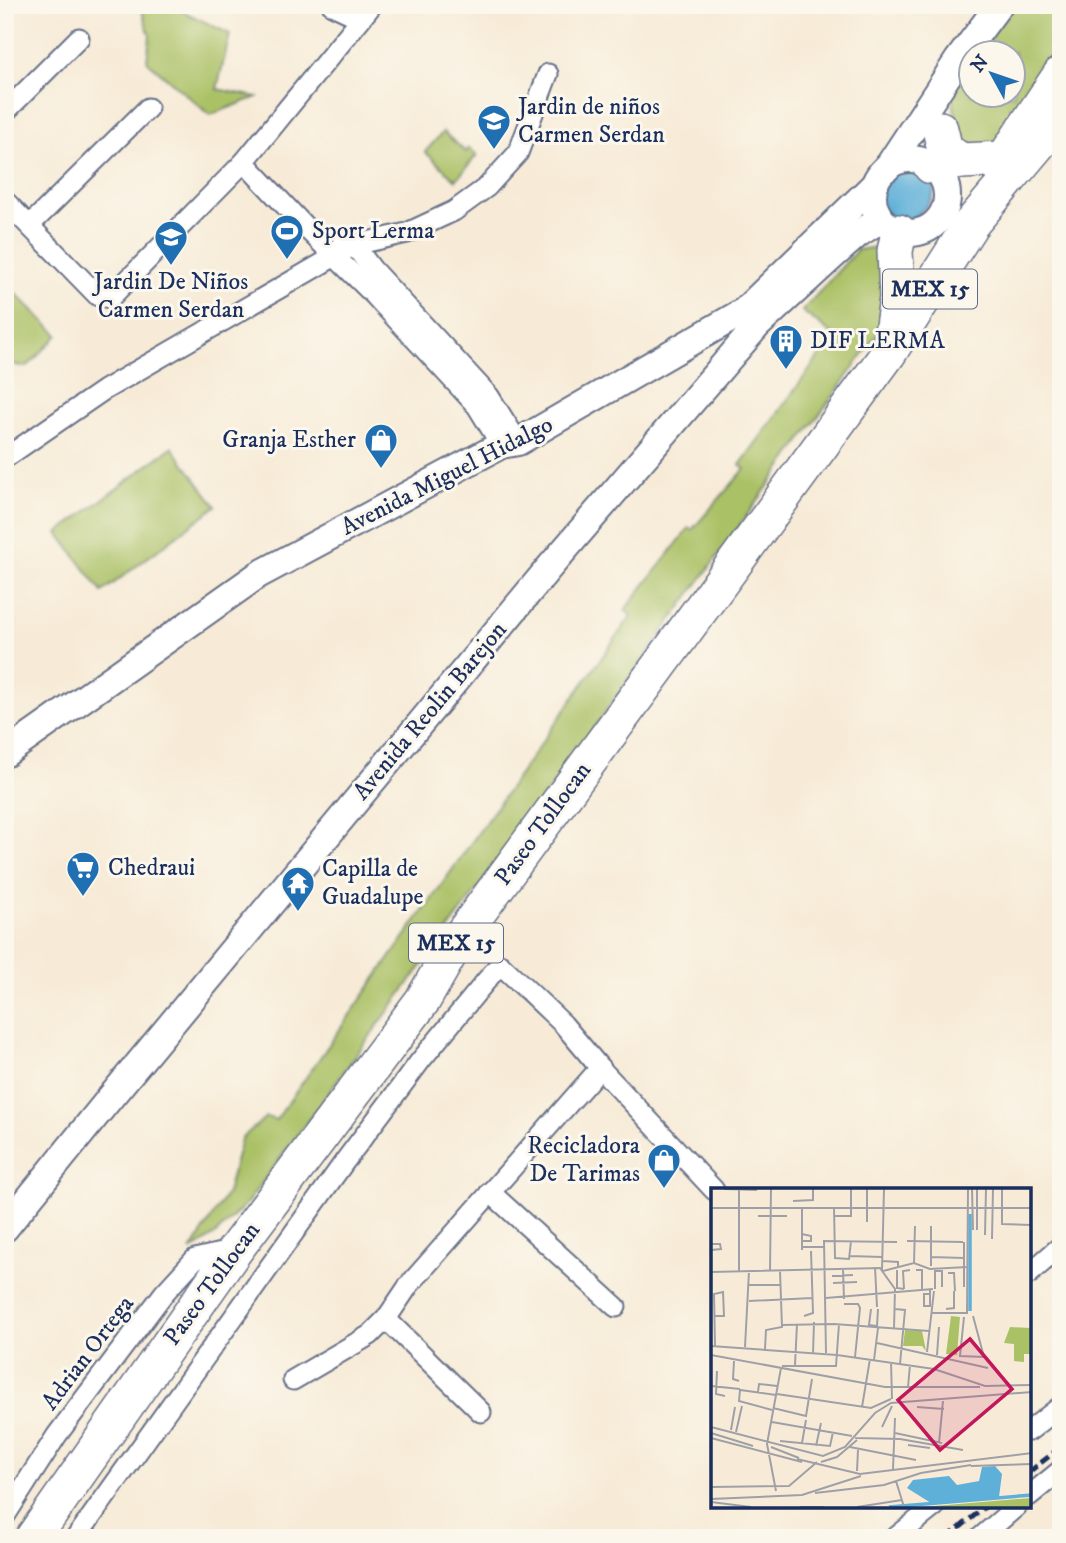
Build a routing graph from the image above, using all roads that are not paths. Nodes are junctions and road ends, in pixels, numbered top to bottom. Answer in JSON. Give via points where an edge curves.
{"nodes":[{"id":1,"x":332,"y":5,"type":"edge"},
{"id":2,"x":999,"y":5,"type":"edge"},
{"id":3,"x":366,"y":11,"type":"edge"},
{"id":4,"x":79,"y":38,"type":"dead end"},
{"id":5,"x":548,"y":74,"type":"dead end"},
{"id":6,"x":1061,"y":74,"type":"edge"},
{"id":7,"x":947,"y":79,"type":"junction"},
{"id":8,"x":148,"y":108,"type":"dead end"},
{"id":9,"x":5,"y":112,"type":"edge"},
{"id":10,"x":1061,"y":117,"type":"edge"},
{"id":11,"x":940,"y":130,"type":"joint"},
{"id":12,"x":1004,"y":159,"type":"junction"},
{"id":13,"x":244,"y":162,"type":"junction"},
{"id":14,"x":946,"y":163,"type":"junction"},
{"id":15,"x":881,"y":176,"type":"junction"},
{"id":16,"x":5,"y":201,"type":"edge"},
{"id":17,"x":953,"y":216,"type":"junction"},
{"id":18,"x":30,"y":225,"type":"junction"},
{"id":19,"x":890,"y":226,"type":"junction"},
{"id":20,"x":310,"y":232,"type":"junction"},
{"id":21,"x":354,"y":245,"type":"junction"},
{"id":22,"x":336,"y":257,"type":"junction"},
{"id":23,"x":750,"y":319,"type":"junction"},
{"id":24,"x":888,"y":354,"type":"junction"},
{"id":25,"x":483,"y":401,"type":"junction"},
{"id":26,"x":510,"y":444,"type":"junction"},
{"id":27,"x":5,"y":458,"type":"edge"},
{"id":28,"x":5,"y":754,"type":"edge"},
{"id":29,"x":600,"y":1068,"type":"junction"},
{"id":30,"x":713,"y":1188,"type":"edge"},
{"id":31,"x":489,"y":1192,"type":"junction"},
{"id":32,"x":5,"y":1228,"type":"edge"},
{"id":33,"x":1061,"y":1246,"type":"edge"},
{"id":34,"x":235,"y":1250,"type":"junction"},
{"id":35,"x":1031,"y":1273,"type":"edge"},
{"id":36,"x":616,"y":1307,"type":"dead end"},
{"id":37,"x":386,"y":1320,"type":"junction"},
{"id":38,"x":293,"y":1380,"type":"dead end"},
{"id":39,"x":1061,"y":1406,"type":"edge"},
{"id":40,"x":481,"y":1412,"type":"dead end"},
{"id":41,"x":1031,"y":1429,"type":"edge"},
{"id":42,"x":1061,"y":1470,"type":"edge"},
{"id":43,"x":1031,"y":1490,"type":"edge"},
{"id":44,"x":932,"y":1508,"type":"edge"},
{"id":45,"x":1015,"y":1508,"type":"edge"},
{"id":46,"x":5,"y":1516,"type":"edge"},
{"id":47,"x":33,"y":1538,"type":"edge"},
{"id":48,"x":76,"y":1538,"type":"edge"},
{"id":49,"x":895,"y":1538,"type":"edge"},
{"id":50,"x":980,"y":1538,"type":"edge"}],
"edges":[{"from":1,"to":3,"type":"street"},
{"from":2,"to":7,"type":"main road","name":"Avenida Miguel Hidalgo"},
{"from":3,"to":13,"type":"street"},
{"from":4,"to":9,"type":"street"},
{"from":5,"to":21,"type":"street","via":[[518,153],[487,187],[454,211],[407,233]]},
{"from":6,"to":12,"type":"highway"},
{"from":7,"to":11,"type":"main road"},
{"from":7,"to":15,"type":"main road","name":"Avenida Miguel Hidalgo"},
{"from":8,"to":18,"type":"street"},
{"from":10,"to":17,"type":"highway","name":"Paseo Tollocan","number":"MEX 15"},
{"from":11,"to":14,"type":"highway"},
{"from":12,"to":14,"type":"highway"},
{"from":12,"to":17,"type":"street"},
{"from":13,"to":18,"type":"street","via":[[110,298],[98,296]]},
{"from":13,"to":20,"type":"street"},
{"from":14,"to":15,"type":"main road","via":[[915,158],[901,161]]},
{"from":14,"to":17,"type":"main road","via":[[942,176]]},
{"from":15,"to":19,"type":"main road","via":[[873,196],[874,208]]},
{"from":15,"to":23,"type":"main road","name":"Avenida Miguel Hidalgo"},
{"from":16,"to":18,"type":"street"},
{"from":17,"to":19,"type":"main road","via":[[914,234]]},
{"from":17,"to":24,"type":"highway","name":"Paseo Tollocan","number":"MEX 15"},
{"from":19,"to":23,"type":"main road","name":"Avenida Reolin Barejon","via":[[858,234]]},
{"from":19,"to":24,"type":"highway","via":[[897,298]]},
{"from":20,"to":21,"type":"street"},
{"from":20,"to":22,"type":"street"},
{"from":21,"to":22,"type":"street"},
{"from":21,"to":25,"type":"street"},
{"from":22,"to":25,"type":"street"},
{"from":22,"to":27,"type":"street","via":[[104,390]]},
{"from":23,"to":26,"type":"main road","name":"Avenida Miguel Hidalgo"},
{"from":23,"to":32,"type":"main road","name":"Avenida Reolin Barejon"},
{"from":24,"to":34,"type":"highway","name":"Paseo Tollocan","number":"MEX 15","via":[[455,944],[423,1000]]},
{"from":25,"to":26,"type":"street"},
{"from":26,"to":28,"type":"main road","name":"Avenida Miguel Hidalgo","via":[[258,575]]},
{"from":29,"to":30,"type":"street"},
{"from":29,"to":31,"type":"street"},
{"from":29,"to":48,"type":"street","via":[[500,964],[345,1161]]},
{"from":31,"to":36,"type":"street"},
{"from":31,"to":37,"type":"street","via":[[409,1285]]},
{"from":33,"to":35,"type":"street"},
{"from":34,"to":46,"type":"street","name":"Adrian Ortega","via":[[195,1259],[164,1293],[57,1435]]},
{"from":34,"to":47,"type":"highway","name":"Paseo Tollocan","number":"MEX 15"},
{"from":37,"to":38,"type":"street","via":[[370,1335]]},
{"from":37,"to":40,"type":"street"},
{"from":39,"to":41,"type":"street"},
{"from":42,"to":43,"type":"street"},
{"from":44,"to":49,"type":"street"},
{"from":45,"to":50,"type":"street"}]}
